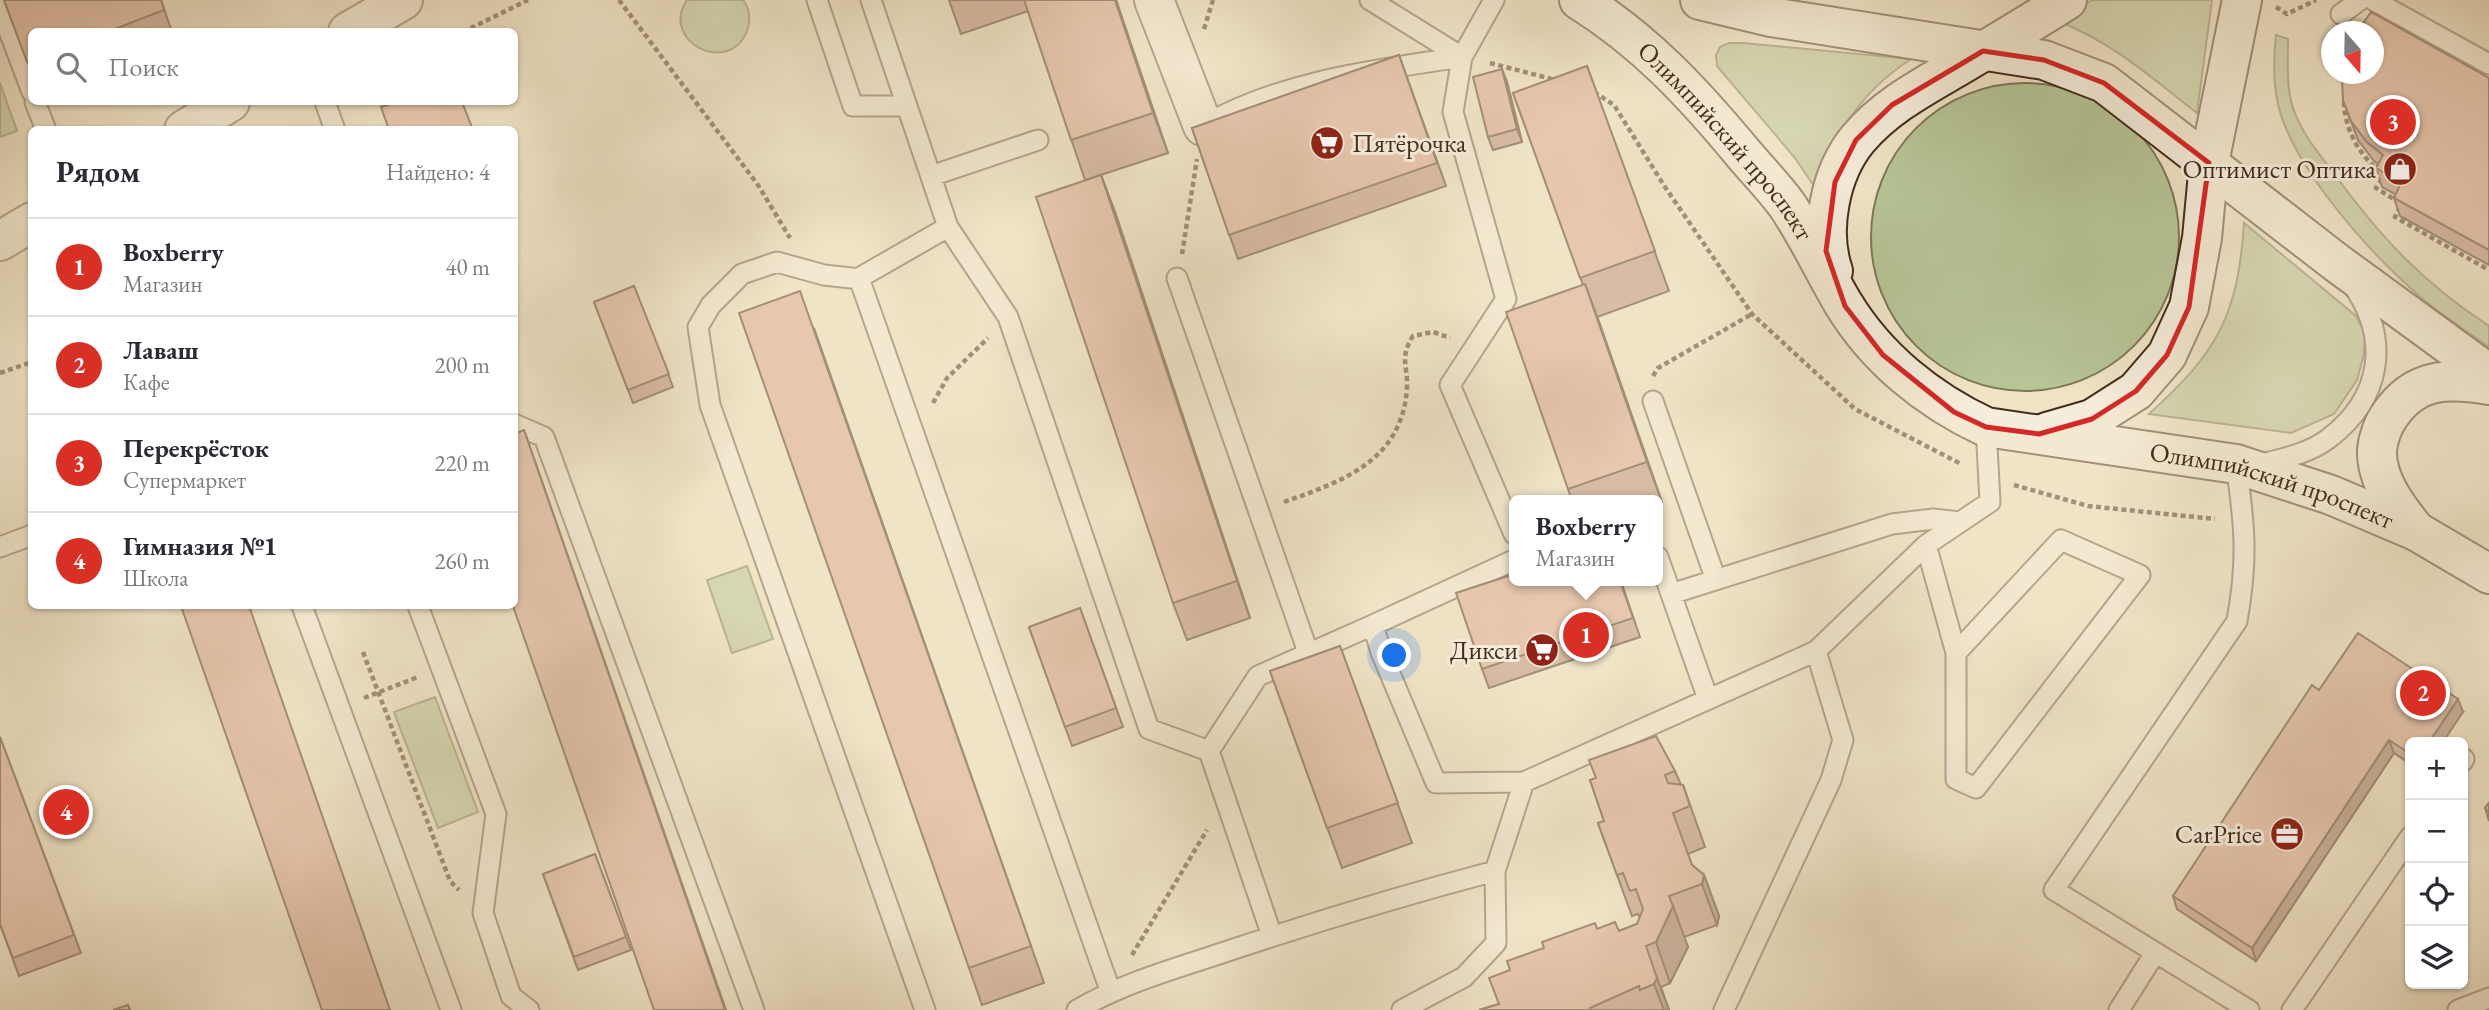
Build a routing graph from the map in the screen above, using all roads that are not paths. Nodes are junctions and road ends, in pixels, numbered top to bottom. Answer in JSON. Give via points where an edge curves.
{"nodes":[{"id":1,"x":403,"y":0,"type":"edge"},
{"id":2,"x":817,"y":0,"type":"edge"},
{"id":3,"x":871,"y":0,"type":"edge"},
{"id":4,"x":1154,"y":0,"type":"edge"},
{"id":5,"x":1370,"y":0,"type":"edge"},
{"id":6,"x":1494,"y":0,"type":"edge"},
{"id":7,"x":1580,"y":0,"type":"edge"},
{"id":8,"x":1700,"y":0,"type":"edge"},
{"id":9,"x":2067,"y":0,"type":"edge"},
{"id":10,"x":2242,"y":0,"type":"edge"},
{"id":11,"x":2360,"y":0,"type":"edge"},
{"id":12,"x":2373,"y":0,"type":"edge"},
{"id":13,"x":0,"y":7,"type":"edge"},
{"id":14,"x":2341,"y":14,"type":"dead end"},
{"id":15,"x":355,"y":28,"type":"edge"},
{"id":16,"x":1983,"y":51,"type":"junction"},
{"id":17,"x":1462,"y":57,"type":"junction"},
{"id":18,"x":2489,"y":64,"type":"edge"},
{"id":19,"x":28,"y":81,"type":"edge"},
{"id":20,"x":36,"y":105,"type":"edge"},
{"id":21,"x":225,"y":105,"type":"edge"},
{"id":22,"x":326,"y":105,"type":"edge"},
{"id":23,"x":907,"y":106,"type":"junction"},
{"id":24,"x":44,"y":126,"type":"edge"},
{"id":25,"x":191,"y":126,"type":"edge"},
{"id":26,"x":334,"y":126,"type":"edge"},
{"id":27,"x":1203,"y":126,"type":"joint"},
{"id":28,"x":1038,"y":140,"type":"dead end"},
{"id":29,"x":2209,"y":163,"type":"junction"},
{"id":30,"x":931,"y":176,"type":"junction"},
{"id":31,"x":28,"y":224,"type":"edge"},
{"id":32,"x":948,"y":227,"type":"junction"},
{"id":33,"x":0,"y":241,"type":"edge"},
{"id":34,"x":2337,"y":263,"type":"junction"},
{"id":35,"x":1178,"y":278,"type":"dead end"},
{"id":36,"x":860,"y":279,"type":"junction"},
{"id":37,"x":1845,"y":306,"type":"junction"},
{"id":38,"x":2489,"y":374,"type":"edge"},
{"id":39,"x":2489,"y":385,"type":"edge"},
{"id":40,"x":1653,"y":401,"type":"road end"},
{"id":41,"x":518,"y":426,"type":"edge"},
{"id":42,"x":1986,"y":427,"type":"junction"},
{"id":43,"x":2039,"y":434,"type":"junction"},
{"id":44,"x":2241,"y":466,"type":"junction"},
{"id":45,"x":1509,"y":522,"type":"edge"},
{"id":46,"x":1960,"y":523,"type":"junction"},
{"id":47,"x":2416,"y":531,"type":"junction"},
{"id":48,"x":28,"y":536,"type":"edge"},
{"id":49,"x":1926,"y":545,"type":"junction"},
{"id":50,"x":0,"y":547,"type":"edge"},
{"id":51,"x":1509,"y":562,"type":"edge"},
{"id":52,"x":1663,"y":572,"type":"edge"},
{"id":53,"x":2489,"y":575,"type":"edge"},
{"id":54,"x":1716,"y":580,"type":"junction"},
{"id":55,"x":1671,"y":594,"type":"junction"},
{"id":56,"x":303,"y":609,"type":"edge"},
{"id":57,"x":419,"y":609,"type":"edge"},
{"id":58,"x":1373,"y":625,"type":"junction"},
{"id":59,"x":1816,"y":651,"type":"junction"},
{"id":60,"x":1308,"y":652,"type":"junction"},
{"id":61,"x":1956,"y":653,"type":"junction"},
{"id":62,"x":1708,"y":699,"type":"junction"},
{"id":63,"x":1209,"y":751,"type":"junction"},
{"id":64,"x":1524,"y":782,"type":"junction"},
{"id":65,"x":2405,"y":844,"type":"edge"},
{"id":66,"x":1495,"y":871,"type":"junction"},
{"id":67,"x":1272,"y":936,"type":"junction"},
{"id":68,"x":2155,"y":953,"type":"junction"},
{"id":69,"x":1110,"y":990,"type":"junction"},
{"id":70,"x":2489,"y":998,"type":"edge"},
{"id":71,"x":2240,"y":1008,"type":"edge"},
{"id":72,"x":451,"y":1010,"type":"edge"},
{"id":73,"x":529,"y":1010,"type":"edge"},
{"id":74,"x":754,"y":1010,"type":"edge"},
{"id":75,"x":925,"y":1010,"type":"edge"},
{"id":76,"x":1077,"y":1010,"type":"edge"},
{"id":77,"x":1402,"y":1010,"type":"edge"},
{"id":78,"x":1724,"y":1010,"type":"edge"},
{"id":79,"x":2119,"y":1010,"type":"edge"},
{"id":80,"x":2292,"y":1010,"type":"edge"},
{"id":81,"x":2458,"y":1010,"type":"edge"}],
"edges":[{"from":1,"to":15,"type":"main road"},
{"from":2,"to":23,"type":"lane","via":[[853,106]]},
{"from":3,"to":23,"type":"lane"},
{"from":4,"to":27,"type":"main road"},
{"from":5,"to":17,"type":"lane"},
{"from":6,"to":17,"type":"lane"},
{"from":7,"to":37,"type":"main road","name":"Олимпийский проспект","via":[[1622,26],[1702,103],[1787,206]]},
{"from":8,"to":16,"type":"main road","via":[[1771,17]]},
{"from":9,"to":16,"type":"main road","name":"Олимпийский проспект"},
{"from":10,"to":29,"type":"main road","name":"Олимпийский проспект"},
{"from":11,"to":14,"type":"lane"},
{"from":12,"to":18,"type":"lane"},
{"from":13,"to":19,"type":"lane"},
{"from":16,"to":29,"type":"main road","via":[[2044,60],[2104,83]]},
{"from":16,"to":37,"type":"main road","name":"Олимпийский проспект","via":[[1892,105],[1856,140],[1835,182],[1826,225],[1826,251]]},
{"from":17,"to":27,"type":"lane","via":[[1341,76],[1227,112]]},
{"from":17,"to":45,"type":"lane","via":[[1453,112],[1506,299],[1450,385]]},
{"from":20,"to":24,"type":"lane"},
{"from":21,"to":25,"type":"main road"},
{"from":22,"to":26,"type":"lane"},
{"from":23,"to":30,"type":"lane"},
{"from":28,"to":30,"type":"lane"},
{"from":29,"to":34,"type":"main road"},
{"from":29,"to":43,"type":"main road","name":"Олимпийский проспект","via":[[2189,307],[2167,355],[2136,391],[2092,419]]},
{"from":30,"to":32,"type":"lane"},
{"from":31,"to":33,"type":"main road"},
{"from":32,"to":36,"type":"lane"},
{"from":32,"to":63,"type":"lane","via":[[1008,317],[1149,729]]},
{"from":34,"to":38,"type":"main road"},
{"from":34,"to":44,"type":"lane","via":[[2356,289],[2377,340],[2376,370],[2361,406],[2327,440],[2291,457]]},
{"from":35,"to":60,"type":"lane"},
{"from":36,"to":69,"type":"lane"},
{"from":36,"to":75,"type":"lane","via":[[777,262],[742,274],[711,305],[698,327],[710,405]]},
{"from":37,"to":42,"type":"main road","name":"Олимпийский проспект","via":[[1884,355],[1919,388]]},
{"from":39,"to":47,"type":"main road","via":[[2461,380],[2430,383],[2403,396],[2384,423],[2377,450],[2383,478]]},
{"from":40,"to":54,"type":"lane"},
{"from":41,"to":74,"type":"lane","via":[[544,437]]},
{"from":42,"to":43,"type":"main road","name":"Олимпийский проспект"},
{"from":42,"to":46,"type":"lane","via":[[1990,502]]},
{"from":43,"to":44,"type":"main road","name":"Олимпийский проспект"},
{"from":44,"to":47,"type":"main road","name":"Олимпийский проспект","via":[[2331,495]]},
{"from":44,"to":68,"type":"lane","via":[[2246,574],[2237,621],[2054,890]]},
{"from":46,"to":49,"type":"lane"},
{"from":46,"to":54,"type":"lane","via":[[1933,519],[1892,524]]},
{"from":47,"to":53,"type":"main road","name":"Олимпийский проспект"},
{"from":48,"to":50,"type":"lane"},
{"from":49,"to":59,"type":"lane"},
{"from":49,"to":61,"type":"lane"},
{"from":51,"to":58,"type":"lane"},
{"from":52,"to":55,"type":"lane"},
{"from":54,"to":55,"type":"lane"},
{"from":55,"to":62,"type":"lane"},
{"from":56,"to":72,"type":"lane"},
{"from":57,"to":73,"type":"lane","via":[[496,814],[483,914],[511,996]]},
{"from":58,"to":60,"type":"lane"},
{"from":58,"to":64,"type":"lane","via":[[1436,783]]},
{"from":59,"to":62,"type":"lane"},
{"from":59,"to":78,"type":"lane","via":[[1843,740],[1832,780]]},
{"from":60,"to":63,"type":"lane","via":[[1258,676]]},
{"from":61,"to":61,"type":"lane","via":[[2061,540],[2140,575],[1976,788],[1956,779]]},
{"from":62,"to":64,"type":"lane"},
{"from":63,"to":67,"type":"lane"},
{"from":64,"to":66,"type":"lane"},
{"from":65,"to":80,"type":"lane"},
{"from":66,"to":67,"type":"lane"},
{"from":66,"to":77,"type":"lane","via":[[1496,943],[1464,977]]},
{"from":67,"to":69,"type":"lane"},
{"from":68,"to":71,"type":"lane"},
{"from":68,"to":79,"type":"lane"},
{"from":69,"to":76,"type":"lane"},
{"from":70,"to":81,"type":"lane"}]}
